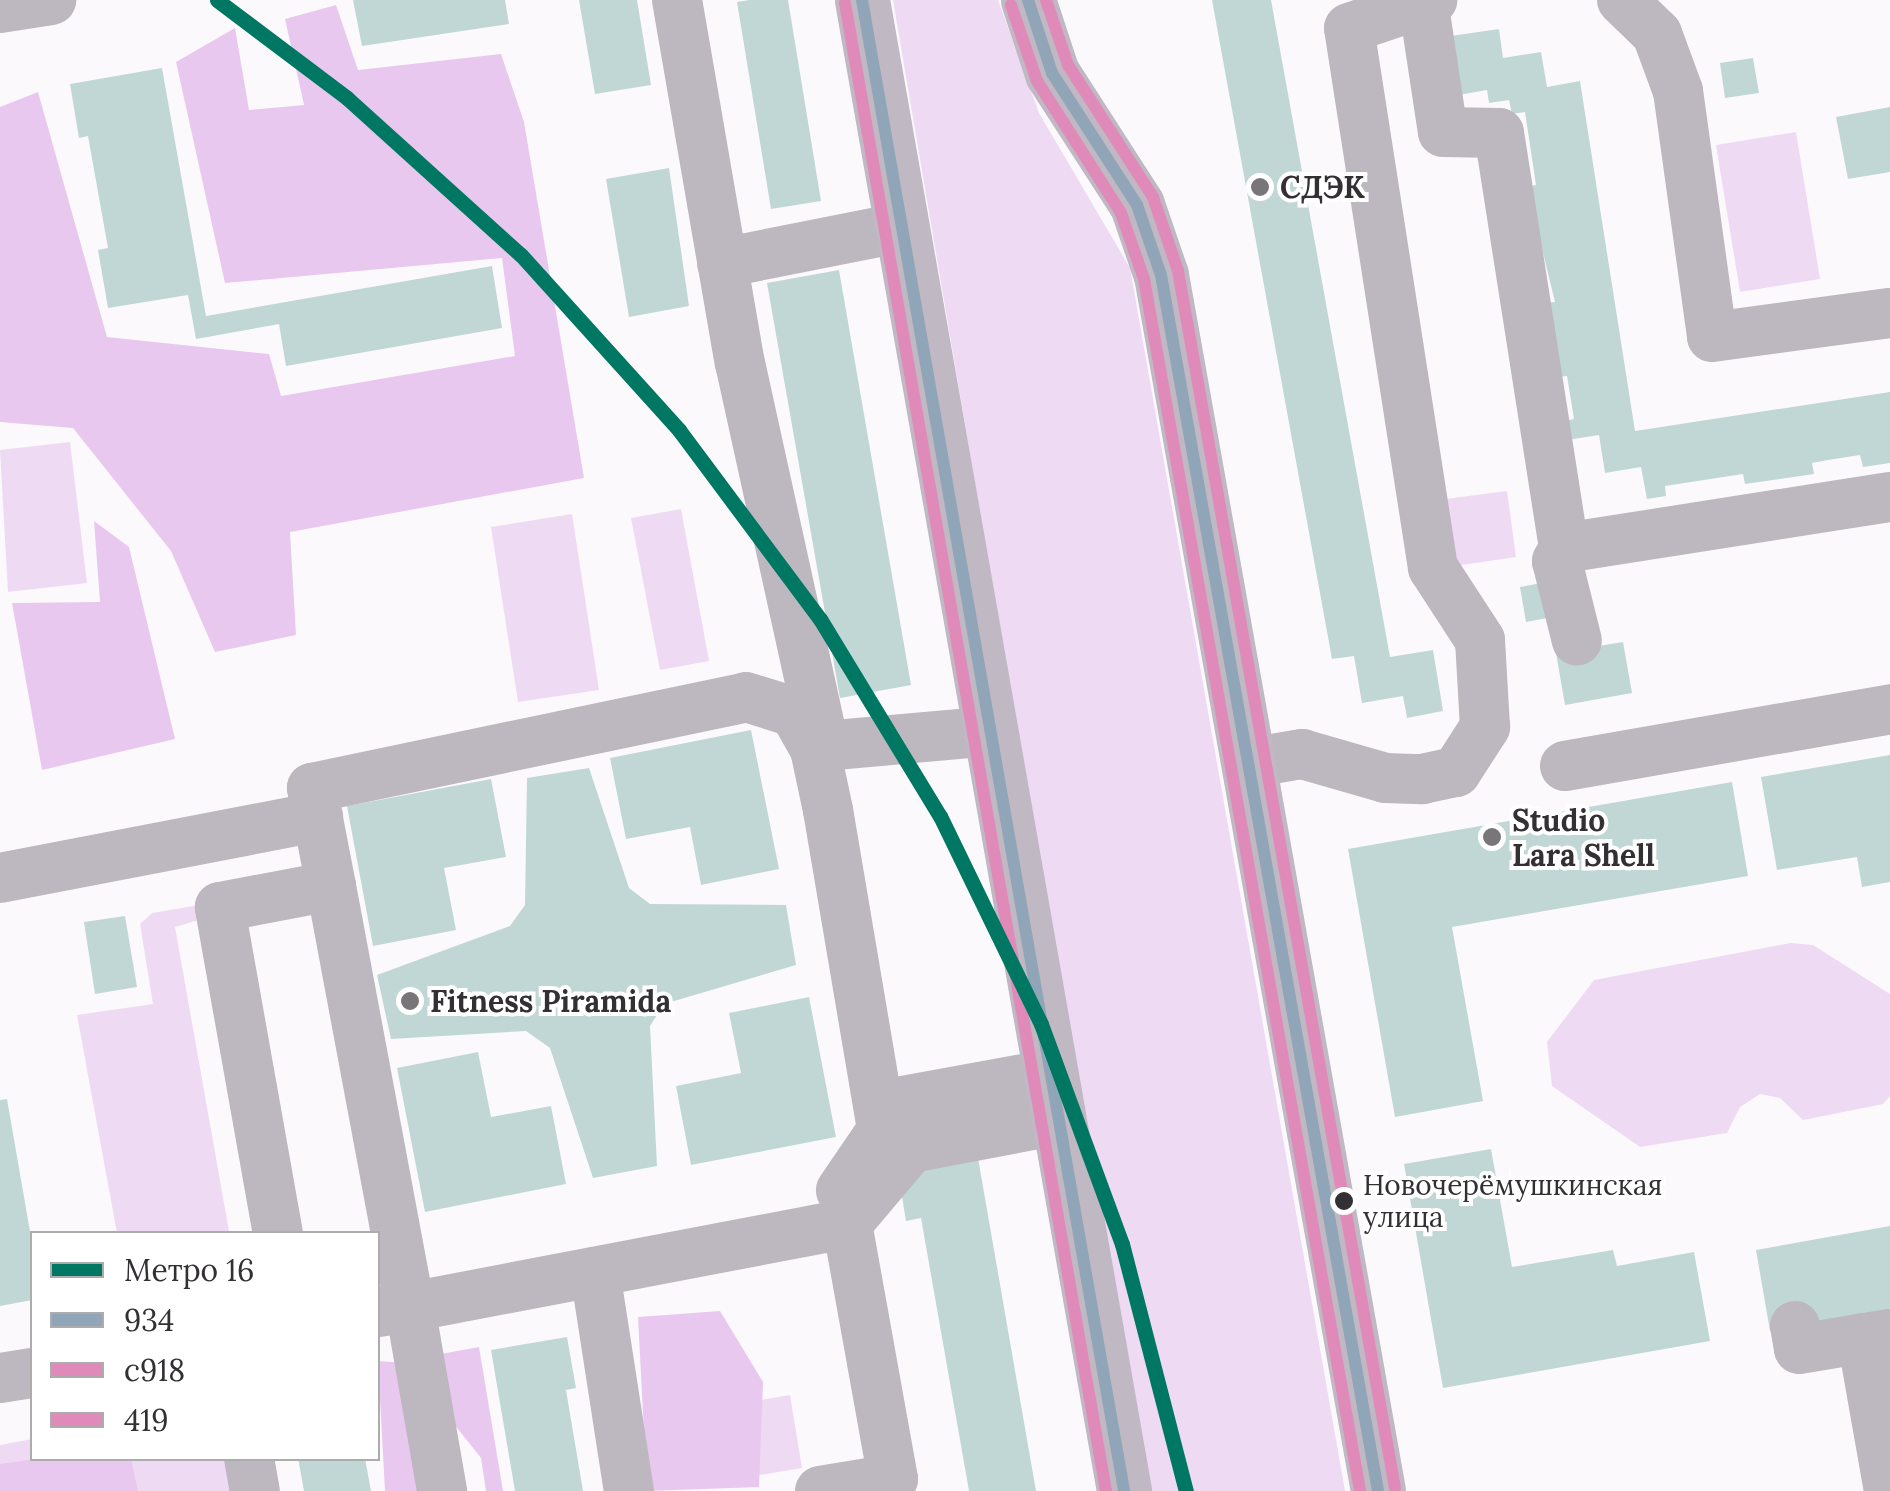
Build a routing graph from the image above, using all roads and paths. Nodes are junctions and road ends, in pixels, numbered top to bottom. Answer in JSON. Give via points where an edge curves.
{"nodes":[{"id":1,"x":50,"y":0,"type":"edge"},
{"id":2,"x":676,"y":0,"type":"edge"},
{"id":3,"x":862,"y":0,"type":"edge"},
{"id":4,"x":1028,"y":0,"type":"edge"},
{"id":5,"x":1622,"y":0,"type":"edge"},
{"id":6,"x":1428,"y":4,"type":"edge"},
{"id":7,"x":0,"y":8,"type":"edge"},
{"id":8,"x":1346,"y":14,"type":"edge"},
{"id":9,"x":902,"y":227,"type":"junction"},
{"id":10,"x":722,"y":263,"type":"junction"},
{"id":11,"x":1890,"y":313,"type":"edge"},
{"id":12,"x":1890,"y":497,"type":"edge"},
{"id":13,"x":1564,"y":548,"type":"junction"},
{"id":14,"x":1576,"y":641,"type":"dead end"},
{"id":15,"x":1890,"y":709,"type":"edge"},
{"id":16,"x":991,"y":732,"type":"junction"},
{"id":17,"x":1248,"y":764,"type":"junction"},
{"id":18,"x":1565,"y":766,"type":"dead end"},
{"id":19,"x":318,"y":816,"type":"junction"},
{"id":20,"x":0,"y":878,"type":"edge"},
{"id":21,"x":331,"y":886,"type":"junction"},
{"id":22,"x":1055,"y":1098,"type":"junction"},
{"id":23,"x":880,"y":1105,"type":"junction"},
{"id":24,"x":844,"y":1207,"type":"junction"},
{"id":25,"x":277,"y":1231,"type":"edge"},
{"id":26,"x":595,"y":1272,"type":"junction"},
{"id":27,"x":394,"y":1310,"type":"edge"},
{"id":28,"x":1794,"y":1326,"type":"dead end"},
{"id":29,"x":1876,"y":1336,"type":"edge"},
{"id":30,"x":30,"y":1372,"type":"edge"},
{"id":31,"x":0,"y":1378,"type":"edge"},
{"id":32,"x":250,"y":1461,"type":"edge"},
{"id":33,"x":256,"y":1491,"type":"edge"},
{"id":34,"x":442,"y":1491,"type":"edge"},
{"id":35,"x":630,"y":1491,"type":"edge"},
{"id":36,"x":820,"y":1491,"type":"edge"},
{"id":37,"x":1124,"y":1491,"type":"edge"},
{"id":38,"x":1378,"y":1491,"type":"edge"},
{"id":39,"x":1889,"y":1491,"type":"edge"}],
"edges":[{"from":1,"to":7,"type":"lane"},
{"from":2,"to":10,"type":"lane"},
{"from":3,"to":9,"type":"main road"},
{"from":4,"to":17,"type":"main road","via":[[1052,73],[1137,206],[1160,274]]},
{"from":5,"to":11,"type":"lane","via":[[1657,34],[1678,91],[1712,337]]},
{"from":6,"to":8,"type":"lane"},
{"from":6,"to":13,"type":"lane","via":[[1443,132],[1499,133]]},
{"from":8,"to":17,"type":"lane","via":[[1432,568],[1480,640],[1489,704],[1479,742],[1456,772],[1385,778],[1302,754]]},
{"from":9,"to":10,"type":"lane"},
{"from":9,"to":16,"type":"main road"},
{"from":10,"to":16,"type":"lane","via":[[824,746]]},
{"from":12,"to":13,"type":"lane"},
{"from":13,"to":14,"type":"lane","via":[[1556,561]]},
{"from":15,"to":18,"type":"lane"},
{"from":16,"to":22,"type":"main road"},
{"from":17,"to":38,"type":"main road"},
{"from":19,"to":20,"type":"lane"},
{"from":19,"to":21,"type":"lane"},
{"from":19,"to":23,"type":"lane","via":[[312,788],[728,701],[772,700],[794,712],[815,748]]},
{"from":21,"to":25,"type":"lane","via":[[220,907]]},
{"from":21,"to":27,"type":"lane"},
{"from":22,"to":23,"type":"lane"},
{"from":22,"to":24,"type":"lane","via":[[911,1148]]},
{"from":22,"to":37,"type":"main road"},
{"from":23,"to":24,"type":"lane","via":[[882,1130]]},
{"from":24,"to":26,"type":"lane"},
{"from":24,"to":36,"type":"lane","via":[[893,1479]]},
{"from":26,"to":27,"type":"lane"},
{"from":26,"to":35,"type":"lane"},
{"from":27,"to":34,"type":"lane"},
{"from":28,"to":29,"type":"lane","via":[[1799,1349]]},
{"from":29,"to":39,"type":"lane"},
{"from":30,"to":31,"type":"lane"},
{"from":32,"to":33,"type":"lane"}]}
